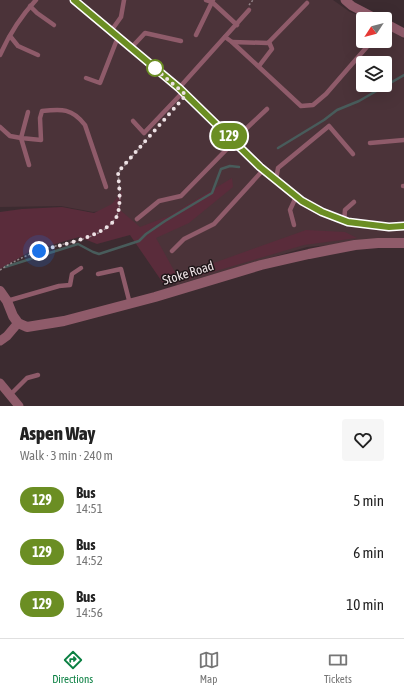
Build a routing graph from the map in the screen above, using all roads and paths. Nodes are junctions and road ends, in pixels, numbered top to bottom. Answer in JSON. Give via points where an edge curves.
{"nodes":[{"id":1,"x":28,"y":0,"type":"edge"},
{"id":2,"x":74,"y":0,"type":"edge"},
{"id":3,"x":124,"y":0,"type":"edge"},
{"id":4,"x":206,"y":0,"type":"edge"},
{"id":5,"x":345,"y":0,"type":"edge"},
{"id":6,"x":212,"y":1,"type":"edge"},
{"id":7,"x":33,"y":3,"type":"edge"},
{"id":8,"x":307,"y":3,"type":"dead end"},
{"id":9,"x":249,"y":10,"type":"dead end"},
{"id":10,"x":364,"y":12,"type":"edge"},
{"id":11,"x":54,"y":25,"type":"dead end"},
{"id":12,"x":236,"y":25,"type":"junction"},
{"id":13,"x":392,"y":27,"type":"edge"},
{"id":14,"x":111,"y":31,"type":"junction"},
{"id":15,"x":404,"y":33,"type":"edge"},
{"id":16,"x":196,"y":35,"type":"dead end"},
{"id":17,"x":10,"y":36,"type":"junction"},
{"id":18,"x":225,"y":37,"type":"junction"},
{"id":19,"x":119,"y":38,"type":"junction"},
{"id":20,"x":181,"y":42,"type":"dead end"},
{"id":21,"x":232,"y":42,"type":"junction"},
{"id":22,"x":269,"y":42,"type":"junction"},
{"id":23,"x":131,"y":48,"type":"junction"},
{"id":24,"x":366,"y":48,"type":"edge"},
{"id":25,"x":0,"y":54,"type":"edge"},
{"id":26,"x":38,"y":55,"type":"dead end"},
{"id":27,"x":258,"y":66,"type":"junction"},
{"id":28,"x":86,"y":78,"type":"dead end"},
{"id":29,"x":181,"y":90,"type":"junction"},
{"id":30,"x":267,"y":109,"type":"dead end"},
{"id":31,"x":28,"y":112,"type":"dead end"},
{"id":32,"x":133,"y":121,"type":"dead end"},
{"id":33,"x":0,"y":128,"type":"edge"},
{"id":34,"x":151,"y":135,"type":"dead end"},
{"id":35,"x":22,"y":138,"type":"junction"},
{"id":36,"x":234,"y":140,"type":"junction"},
{"id":37,"x":404,"y":140,"type":"edge"},
{"id":38,"x":370,"y":143,"type":"dead end"},
{"id":39,"x":353,"y":154,"type":"dead end"},
{"id":40,"x":29,"y":165,"type":"dead end"},
{"id":41,"x":264,"y":169,"type":"junction"},
{"id":42,"x":276,"y":180,"type":"junction"},
{"id":43,"x":106,"y":187,"type":"dead end"},
{"id":44,"x":296,"y":196,"type":"junction"},
{"id":45,"x":354,"y":202,"type":"dead end"},
{"id":46,"x":137,"y":219,"type":"dead end"},
{"id":47,"x":344,"y":221,"type":"junction"},
{"id":48,"x":294,"y":225,"type":"dead end"},
{"id":49,"x":404,"y":226,"type":"edge"},
{"id":50,"x":404,"y":243,"type":"edge"},
{"id":51,"x":172,"y":251,"type":"dead end"},
{"id":52,"x":81,"y":268,"type":"dead end"},
{"id":53,"x":0,"y":270,"type":"edge"},
{"id":54,"x":98,"y":274,"type":"dead end"},
{"id":55,"x":0,"y":291,"type":"edge"},
{"id":56,"x":7,"y":301,"type":"junction"},
{"id":57,"x":130,"y":304,"type":"junction"},
{"id":58,"x":18,"y":323,"type":"junction"},
{"id":59,"x":0,"y":341,"type":"edge"},
{"id":60,"x":38,"y":374,"type":"dead end"},
{"id":61,"x":0,"y":382,"type":"edge"},
{"id":62,"x":10,"y":395,"type":"junction"},
{"id":63,"x":19,"y":406,"type":"edge"}],
"edges":[{"from":1,"to":7,"type":"lane"},
{"from":2,"to":14,"type":"lane"},
{"from":3,"to":14,"type":"lane","via":[[121,17]]},
{"from":4,"to":6,"type":"lane"},
{"from":5,"to":10,"type":"street"},
{"from":6,"to":12,"type":"lane"},
{"from":6,"to":16,"type":"lane"},
{"from":7,"to":11,"type":"lane","via":[[37,13]]},
{"from":7,"to":17,"type":"lane"},
{"from":8,"to":22,"type":"lane"},
{"from":9,"to":12,"type":"lane"},
{"from":12,"to":18,"type":"lane"},
{"from":13,"to":15,"type":"street"},
{"from":14,"to":19,"type":"lane"},
{"from":17,"to":25,"type":"lane"},
{"from":17,"to":26,"type":"lane","via":[[18,46]]},
{"from":18,"to":21,"type":"lane"},
{"from":18,"to":29,"type":"lane"},
{"from":19,"to":23,"type":"lane"},
{"from":19,"to":28,"type":"lane","via":[[100,83]]},
{"from":20,"to":23,"type":"lane","via":[[145,33]]},
{"from":21,"to":22,"type":"lane"},
{"from":21,"to":27,"type":"lane"},
{"from":22,"to":27,"type":"lane","via":[[272,49]]},
{"from":23,"to":29,"type":"lane"},
{"from":24,"to":27,"type":"lane","via":[[326,94],[313,105],[301,106]]},
{"from":29,"to":32,"type":"lane","via":[[144,133]]},
{"from":29,"to":36,"type":"lane"},
{"from":30,"to":36,"type":"lane"},
{"from":31,"to":35,"type":"lane"},
{"from":33,"to":35,"type":"lane","via":[[10,136]]},
{"from":34,"to":53,"type":"path","via":[[118,172],[118,214],[110,224],[89,237],[39,251]]},
{"from":35,"to":40,"type":"lane"},
{"from":35,"to":43,"type":"lane","via":[[42,140],[42,111],[63,109],[73,114],[85,125]]},
{"from":36,"to":41,"type":"lane"},
{"from":36,"to":46,"type":"lane","via":[[181,196],[160,201]]},
{"from":37,"to":38,"type":"lane"},
{"from":39,"to":42,"type":"lane","via":[[329,126],[278,168]]},
{"from":41,"to":42,"type":"lane"},
{"from":41,"to":51,"type":"lane","via":[[214,224],[184,239]]},
{"from":42,"to":44,"type":"lane"},
{"from":44,"to":47,"type":"lane","via":[[322,212]]},
{"from":44,"to":48,"type":"lane","via":[[290,210]]},
{"from":45,"to":47,"type":"lane","via":[[345,210]]},
{"from":47,"to":49,"type":"lane","via":[[389,227]]},
{"from":50,"to":57,"type":"street","name":"Stoke Road","via":[[355,244],[309,254],[260,265]]},
{"from":52,"to":56,"type":"lane","via":[[72,274],[70,285]]},
{"from":54,"to":57,"type":"lane","via":[[121,269]]},
{"from":55,"to":56,"type":"street"},
{"from":56,"to":58,"type":"street"},
{"from":57,"to":58,"type":"street","name":"Stoke Road","via":[[64,321],[27,327]]},
{"from":58,"to":59,"type":"street"},
{"from":60,"to":62,"type":"lane","via":[[27,378]]},
{"from":61,"to":62,"type":"street"},
{"from":62,"to":63,"type":"street"}]}
